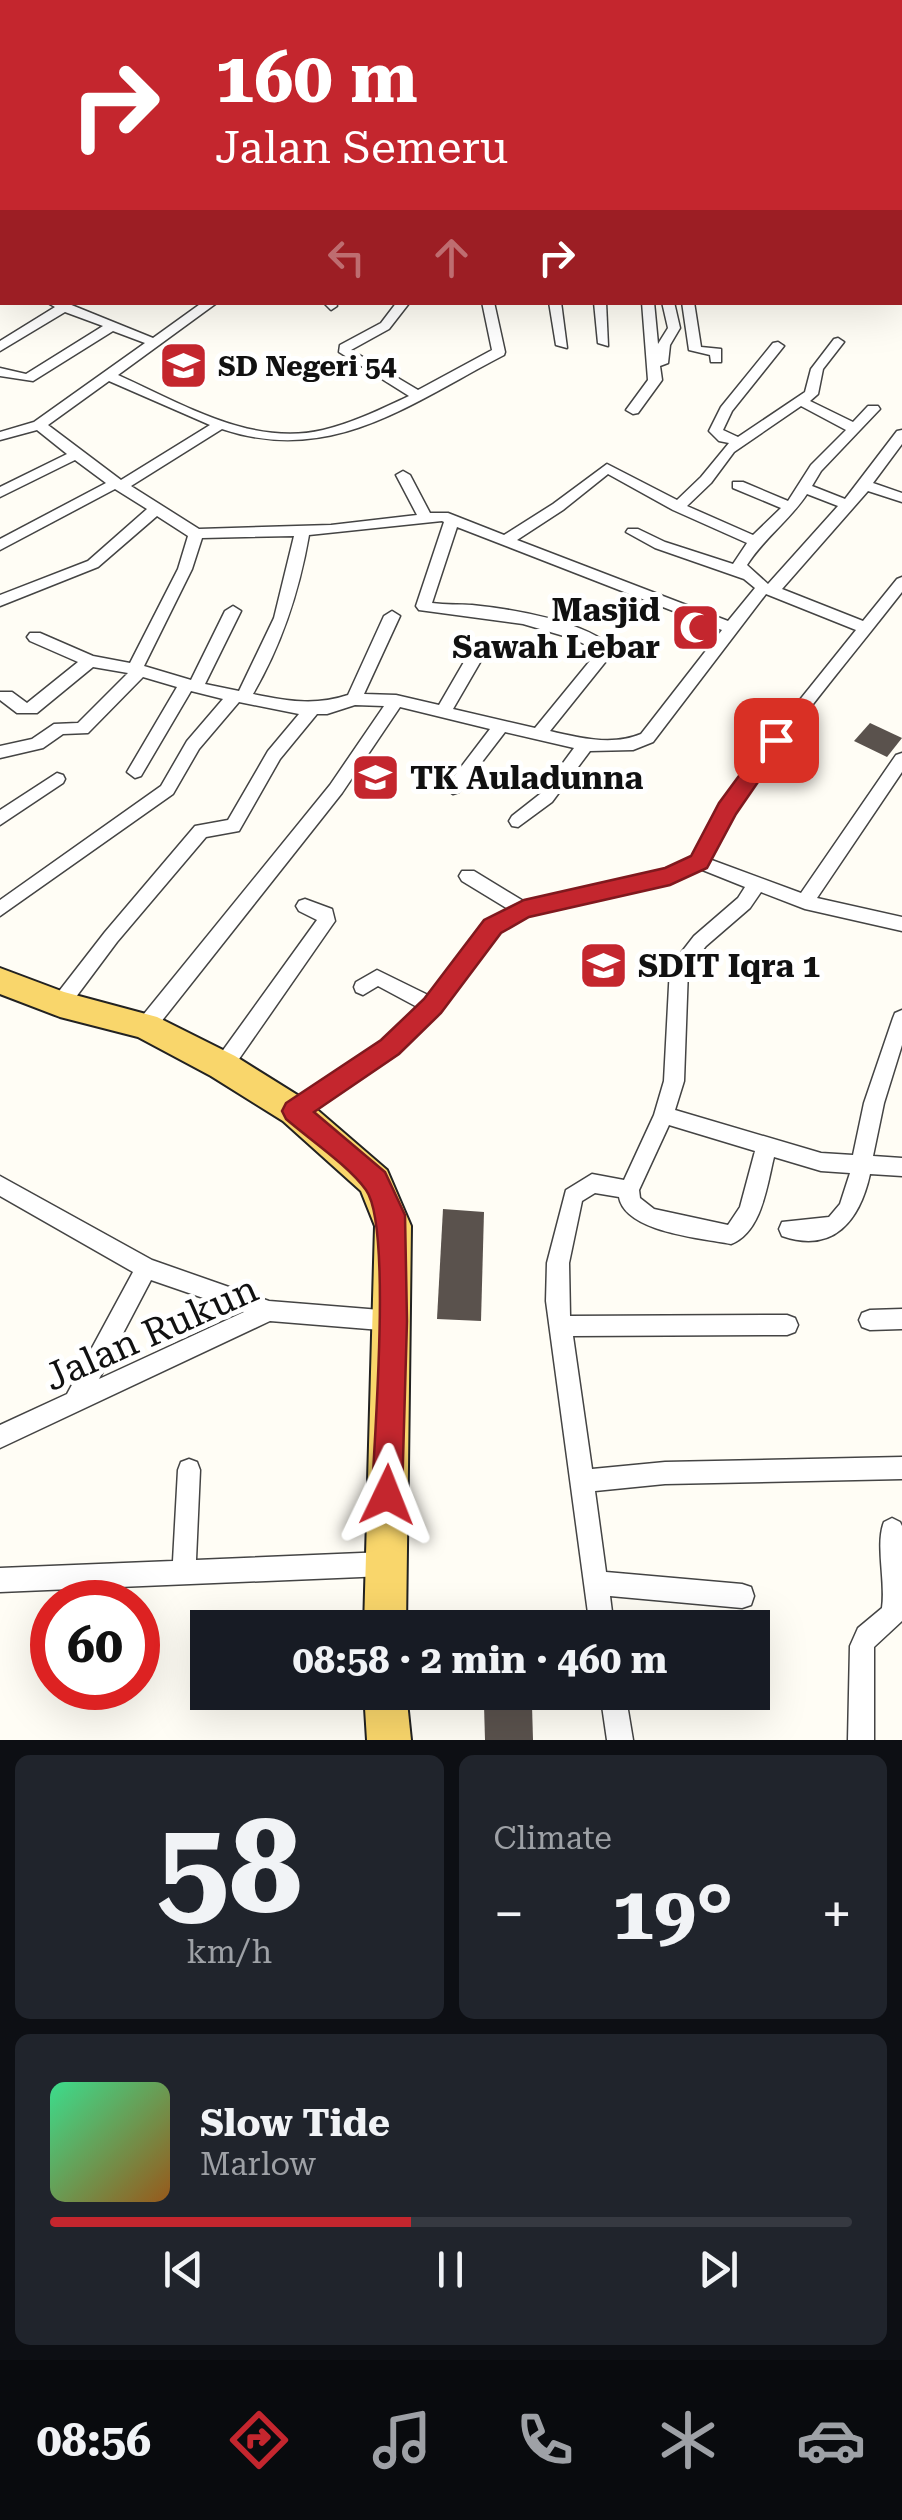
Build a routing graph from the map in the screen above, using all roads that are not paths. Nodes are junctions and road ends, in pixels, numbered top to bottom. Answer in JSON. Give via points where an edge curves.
{"nodes":[{"id":1,"x":58,"y":305,"type":"edge"},
{"id":2,"x":208,"y":305,"type":"edge"},
{"id":3,"x":402,"y":305,"type":"edge"},
{"id":4,"x":489,"y":305,"type":"edge"},
{"id":5,"x":555,"y":305,"type":"edge"},
{"id":6,"x":600,"y":305,"type":"edge"},
{"id":7,"x":648,"y":305,"type":"edge"},
{"id":8,"x":669,"y":305,"type":"edge"},
{"id":9,"x":688,"y":305,"type":"edge"},
{"id":10,"x":112,"y":326,"type":"junction"},
{"id":11,"x":152,"y":342,"type":"junction"},
{"id":12,"x":604,"y":342,"type":"dead end"},
{"id":13,"x":838,"y":342,"type":"dead end"},
{"id":14,"x":562,"y":345,"type":"dead end"},
{"id":15,"x":0,"y":346,"type":"edge"},
{"id":16,"x":778,"y":346,"type":"dead end"},
{"id":17,"x":716,"y":359,"type":"dead end"},
{"id":18,"x":0,"y":372,"type":"edge"},
{"id":19,"x":107,"y":375,"type":"junction"},
{"id":20,"x":651,"y":387,"type":"junction"},
{"id":21,"x":417,"y":394,"type":"junction"},
{"id":22,"x":802,"y":401,"type":"junction"},
{"id":23,"x":873,"y":409,"type":"dead end"},
{"id":24,"x":632,"y":410,"type":"dead end"},
{"id":25,"x":221,"y":424,"type":"junction"},
{"id":26,"x":39,"y":425,"type":"junction"},
{"id":27,"x":853,"y":428,"type":"junction"},
{"id":28,"x":4,"y":432,"type":"edge"},
{"id":29,"x":902,"y":434,"type":"edge"},
{"id":30,"x":743,"y":442,"type":"junction"},
{"id":31,"x":75,"y":455,"type":"junction"},
{"id":32,"x":403,"y":475,"type":"dead end"},
{"id":33,"x":119,"y":485,"type":"junction"},
{"id":34,"x":865,"y":485,"type":"junction"},
{"id":35,"x":738,"y":486,"type":"dead end"},
{"id":36,"x":805,"y":488,"type":"junction"},
{"id":37,"x":0,"y":493,"type":"edge"},
{"id":38,"x":902,"y":498,"type":"edge"},
{"id":39,"x":848,"y":505,"type":"junction"},
{"id":40,"x":678,"y":507,"type":"junction"},
{"id":41,"x":791,"y":507,"type":"junction"},
{"id":42,"x":157,"y":508,"type":"junction"},
{"id":43,"x":425,"y":517,"type":"junction"},
{"id":44,"x":452,"y":518,"type":"junction"},
{"id":45,"x":302,"y":531,"type":"junction"},
{"id":46,"x":633,"y":532,"type":"dead end"},
{"id":47,"x":196,"y":534,"type":"junction"},
{"id":48,"x":506,"y":540,"type":"junction"},
{"id":49,"x":755,"y":541,"type":"junction"},
{"id":50,"x":0,"y":545,"type":"edge"},
{"id":51,"x":745,"y":574,"type":"junction"},
{"id":52,"x":902,"y":582,"type":"edge"},
{"id":53,"x":767,"y":589,"type":"junction"},
{"id":54,"x":0,"y":601,"type":"edge"},
{"id":55,"x":232,"y":611,"type":"dead end"},
{"id":56,"x":392,"y":616,"type":"dead end"},
{"id":57,"x":731,"y":628,"type":"junction"},
{"id":58,"x":867,"y":629,"type":"junction"},
{"id":59,"x":35,"y":636,"type":"dead end"},
{"id":60,"x":474,"y":658,"type":"dead end"},
{"id":61,"x":90,"y":661,"type":"junction"},
{"id":62,"x":138,"y":670,"type":"junction"},
{"id":63,"x":191,"y":686,"type":"junction"},
{"id":64,"x":6,"y":696,"type":"dead end"},
{"id":65,"x":239,"y":697,"type":"junction"},
{"id":66,"x":354,"y":699,"type":"junction"},
{"id":67,"x":396,"y":700,"type":"junction"},
{"id":68,"x":311,"y":710,"type":"junction"},
{"id":69,"x":444,"y":711,"type":"junction"},
{"id":70,"x":500,"y":727,"type":"junction"},
{"id":71,"x":538,"y":735,"type":"junction"},
{"id":72,"x":585,"y":746,"type":"junction"},
{"id":73,"x":13,"y":748,"type":"edge"},
{"id":74,"x":902,"y":759,"type":"edge"},
{"id":75,"x":136,"y":772,"type":"dead end"},
{"id":76,"x":57,"y":779,"type":"dead end"},
{"id":77,"x":454,"y":788,"type":"dead end"},
{"id":78,"x":0,"y":820,"type":"edge"},
{"id":79,"x":518,"y":821,"type":"dead end"},
{"id":80,"x":699,"y":862,"type":"junction"},
{"id":81,"x":468,"y":876,"type":"dead end"},
{"id":82,"x":756,"y":885,"type":"junction"},
{"id":83,"x":805,"y":902,"type":"junction"},
{"id":84,"x":306,"y":906,"type":"dead end"},
{"id":85,"x":0,"y":909,"type":"edge"},
{"id":86,"x":524,"y":909,"type":"junction"},
{"id":87,"x":902,"y":924,"type":"edge"},
{"id":88,"x":364,"y":987,"type":"dead end"},
{"id":89,"x":4,"y":989,"type":"edge"},
{"id":90,"x":60,"y":1004,"type":"junction"},
{"id":91,"x":433,"y":1006,"type":"junction"},
{"id":92,"x":902,"y":1018,"type":"edge"},
{"id":93,"x":146,"y":1026,"type":"junction"},
{"id":94,"x":223,"y":1066,"type":"junction"},
{"id":95,"x":295,"y":1111,"type":"junction"},
{"id":96,"x":664,"y":1115,"type":"junction"},
{"id":97,"x":767,"y":1145,"type":"junction"},
{"id":98,"x":860,"y":1165,"type":"junction"},
{"id":99,"x":902,"y":1167,"type":"edge"},
{"id":100,"x":0,"y":1185,"type":"edge"},
{"id":101,"x":629,"y":1190,"type":"junction"},
{"id":102,"x":789,"y":1229,"type":"dead end"},
{"id":103,"x":146,"y":1268,"type":"junction"},
{"id":104,"x":269,"y":1311,"type":"junction"},
{"id":105,"x":902,"y":1319,"type":"edge"},
{"id":106,"x":870,"y":1320,"type":"dead end"},
{"id":107,"x":393,"y":1321,"type":"junction"},
{"id":108,"x":787,"y":1325,"type":"dead end"},
{"id":109,"x":558,"y":1326,"type":"junction"},
{"id":110,"x":74,"y":1404,"type":"junction"},
{"id":111,"x":0,"y":1437,"type":"edge"},
{"id":112,"x":902,"y":1468,"type":"edge"},
{"id":113,"x":189,"y":1470,"type":"dead end"},
{"id":114,"x":582,"y":1481,"type":"junction"},
{"id":115,"x":892,"y":1530,"type":"dead end"},
{"id":116,"x":385,"y":1564,"type":"junction"},
{"id":117,"x":184,"y":1570,"type":"junction"},
{"id":118,"x":0,"y":1580,"type":"edge"},
{"id":119,"x":595,"y":1583,"type":"junction"},
{"id":120,"x":742,"y":1596,"type":"dead end"},
{"id":121,"x":385,"y":1610,"type":"edge"},
{"id":122,"x":599,"y":1610,"type":"edge"},
{"id":123,"x":386,"y":1710,"type":"edge"},
{"id":124,"x":615,"y":1710,"type":"edge"},
{"id":125,"x":388,"y":1740,"type":"edge"},
{"id":126,"x":620,"y":1740,"type":"edge"},
{"id":127,"x":861,"y":1740,"type":"edge"}],
"edges":[{"from":1,"to":10,"type":"street"},
{"from":1,"to":15,"type":"street"},
{"from":2,"to":11,"type":"street"},
{"from":3,"to":21,"type":"street","via":[[345,352]]},
{"from":4,"to":21,"type":"street","via":[[499,352]]},
{"from":5,"to":14,"type":"street"},
{"from":6,"to":12,"type":"street"},
{"from":7,"to":20,"type":"street"},
{"from":8,"to":20,"type":"street","via":[[674,328],[664,346],[663,375]]},
{"from":9,"to":17,"type":"street","via":[[695,350],[716,352]]},
{"from":10,"to":11,"type":"street"},
{"from":10,"to":18,"type":"street","via":[[28,378]]},
{"from":11,"to":19,"type":"street"},
{"from":13,"to":22,"type":"street"},
{"from":16,"to":30,"type":"street","via":[[716,431]]},
{"from":19,"to":25,"type":"street"},
{"from":19,"to":26,"type":"street"},
{"from":20,"to":24,"type":"street"},
{"from":21,"to":25,"type":"street","via":[[321,434],[260,436]]},
{"from":22,"to":27,"type":"street"},
{"from":22,"to":30,"type":"street"},
{"from":23,"to":27,"type":"street"},
{"from":25,"to":33,"type":"street"},
{"from":26,"to":28,"type":"street"},
{"from":26,"to":31,"type":"street"},
{"from":27,"to":36,"type":"street"},
{"from":29,"to":34,"type":"street"},
{"from":30,"to":40,"type":"street"},
{"from":31,"to":33,"type":"street"},
{"from":31,"to":37,"type":"street"},
{"from":32,"to":43,"type":"street"},
{"from":33,"to":42,"type":"street"},
{"from":33,"to":50,"type":"street"},
{"from":34,"to":38,"type":"street"},
{"from":34,"to":39,"type":"street"},
{"from":35,"to":41,"type":"street"},
{"from":36,"to":39,"type":"street"},
{"from":36,"to":41,"type":"street"},
{"from":39,"to":53,"type":"street"},
{"from":40,"to":48,"type":"street","via":[[607,468]]},
{"from":40,"to":49,"type":"street"},
{"from":41,"to":49,"type":"street"},
{"from":42,"to":47,"type":"street"},
{"from":42,"to":54,"type":"street","via":[[92,564]]},
{"from":43,"to":44,"type":"street"},
{"from":43,"to":45,"type":"street"},
{"from":44,"to":48,"type":"street"},
{"from":44,"to":71,"type":"street","via":[[424,606],[522,621],[607,650]]},
{"from":45,"to":47,"type":"street"},
{"from":45,"to":65,"type":"street","via":[[291,596],[264,664]]},
{"from":46,"to":51,"type":"street"},
{"from":47,"to":62,"type":"street"},
{"from":48,"to":57,"type":"street"},
{"from":49,"to":51,"type":"street","via":[[739,566]]},
{"from":51,"to":53,"type":"street"},
{"from":52,"to":58,"type":"street"},
{"from":53,"to":57,"type":"street"},
{"from":53,"to":58,"type":"street"},
{"from":55,"to":63,"type":"street"},
{"from":56,"to":66,"type":"street"},
{"from":57,"to":72,"type":"street","via":[[647,738]]},
{"from":58,"to":80,"type":"street","via":[[737,795]]},
{"from":59,"to":61,"type":"street"},
{"from":60,"to":69,"type":"street"},
{"from":61,"to":62,"type":"street"},
{"from":61,"to":64,"type":"street","via":[[31,709]]},
{"from":62,"to":63,"type":"street"},
{"from":62,"to":73,"type":"street","via":[[82,728],[60,728],[38,744]]},
{"from":63,"to":65,"type":"street"},
{"from":63,"to":75,"type":"street"},
{"from":65,"to":68,"type":"street"},
{"from":65,"to":85,"type":"street","via":[[194,744],[167,790]]},
{"from":66,"to":67,"type":"street"},
{"from":66,"to":68,"type":"street"},
{"from":67,"to":69,"type":"street"},
{"from":67,"to":93,"type":"street","via":[[336,789]]},
{"from":68,"to":90,"type":"street","via":[[274,755],[233,826],[200,831]]},
{"from":69,"to":70,"type":"street"},
{"from":70,"to":71,"type":"street"},
{"from":70,"to":77,"type":"street"},
{"from":71,"to":72,"type":"street"},
{"from":72,"to":79,"type":"street","via":[[546,798]]},
{"from":74,"to":83,"type":"street"},
{"from":76,"to":78,"type":"street"},
{"from":80,"to":82,"type":"street"},
{"from":80,"to":86,"type":"street","via":[[670,876]]},
{"from":81,"to":86,"type":"street"},
{"from":82,"to":83,"type":"street"},
{"from":82,"to":96,"type":"street","via":[[679,967],[674,1082]]},
{"from":83,"to":87,"type":"street"},
{"from":84,"to":94,"type":"street","via":[[326,914],[326,921]]},
{"from":86,"to":91,"type":"street","via":[[493,927]]},
{"from":88,"to":91,"type":"street","via":[[376,977]]},
{"from":89,"to":90,"type":"main road"},
{"from":90,"to":93,"type":"main road"},
{"from":91,"to":95,"type":"street","via":[[390,1047]]},
{"from":92,"to":98,"type":"street"},
{"from":93,"to":94,"type":"main road"},
{"from":94,"to":95,"type":"main road"},
{"from":95,"to":107,"type":"main road","via":[[382,1191],[393,1226]]},
{"from":96,"to":97,"type":"street"},
{"from":96,"to":101,"type":"street"},
{"from":97,"to":98,"type":"street","via":[[821,1162]]},
{"from":97,"to":101,"type":"street","via":[[748,1209],[731,1234],[643,1215],[633,1208]]},
{"from":98,"to":99,"type":"street"},
{"from":98,"to":102,"type":"street","via":[[838,1223]]},
{"from":100,"to":103,"type":"street"},
{"from":101,"to":109,"type":"street","via":[[592,1182],[572,1196],[556,1282]]},
{"from":103,"to":104,"type":"street"},
{"from":103,"to":110,"type":"street"},
{"from":104,"to":107,"type":"street","name":"Jalan Rukun"},
{"from":104,"to":110,"type":"street","name":"Jalan Rukun"},
{"from":105,"to":106,"type":"street"},
{"from":107,"to":116,"type":"main road"},
{"from":108,"to":109,"type":"street"},
{"from":109,"to":114,"type":"street"},
{"from":110,"to":111,"type":"street","name":"Jalan Rukun"},
{"from":112,"to":114,"type":"street"},
{"from":113,"to":117,"type":"street"},
{"from":114,"to":119,"type":"street"},
{"from":115,"to":127,"type":"street","via":[[896,1606],[862,1646]]},
{"from":116,"to":117,"type":"street"},
{"from":116,"to":121,"type":"main road"},
{"from":117,"to":118,"type":"street"},
{"from":119,"to":120,"type":"street"},
{"from":119,"to":122,"type":"street"},
{"from":123,"to":125,"type":"main road"},
{"from":124,"to":126,"type":"street"}]}
